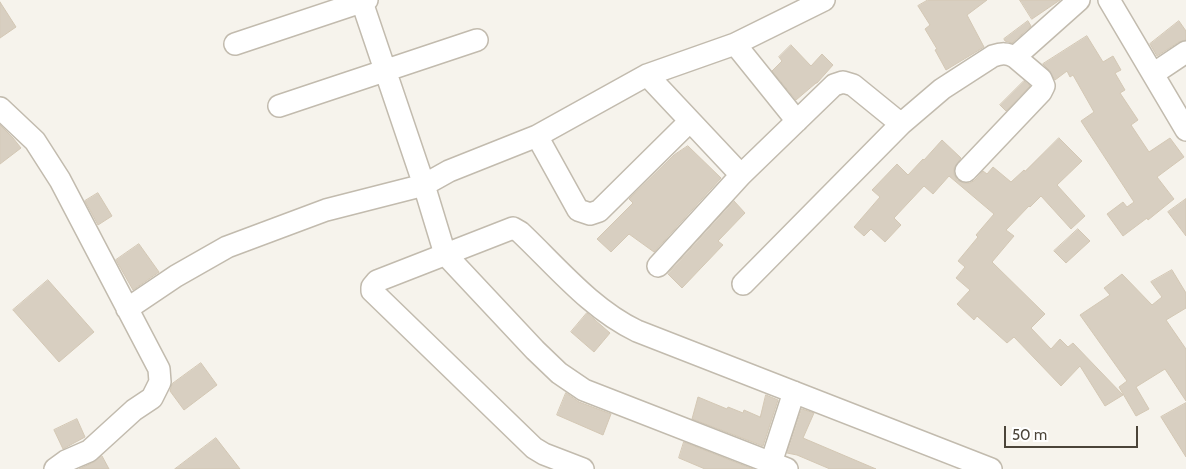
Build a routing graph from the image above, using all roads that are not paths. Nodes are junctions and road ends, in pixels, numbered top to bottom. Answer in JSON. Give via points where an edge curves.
{"nodes":[{"id":1,"x":824,"y":0,"type":"edge"},
{"id":2,"x":1079,"y":0,"type":"edge"},
{"id":3,"x":1109,"y":0,"type":"edge"},
{"id":4,"x":365,"y":1,"type":"edge"},
{"id":5,"x":477,"y":40,"type":"dead end"},
{"id":6,"x":235,"y":44,"type":"dead end"},
{"id":7,"x":735,"y":44,"type":"junction"},
{"id":8,"x":1186,"y":52,"type":"edge"},
{"id":9,"x":1015,"y":57,"type":"junction"},
{"id":10,"x":386,"y":71,"type":"junction"},
{"id":11,"x":1153,"y":74,"type":"junction"},
{"id":12,"x":648,"y":75,"type":"junction"},
{"id":13,"x":279,"y":106,"type":"dead end"},
{"id":14,"x":1179,"y":106,"type":"edge"},
{"id":15,"x":0,"y":108,"type":"edge"},
{"id":16,"x":690,"y":121,"type":"junction"},
{"id":17,"x":796,"y":121,"type":"junction"},
{"id":18,"x":901,"y":124,"type":"junction"},
{"id":19,"x":1186,"y":130,"type":"edge"},
{"id":20,"x":537,"y":136,"type":"junction"},
{"id":21,"x":966,"y":171,"type":"dead end"},
{"id":22,"x":741,"y":175,"type":"junction"},
{"id":23,"x":424,"y":185,"type":"junction"},
{"id":24,"x":444,"y":254,"type":"junction"},
{"id":25,"x":658,"y":266,"type":"dead end"},
{"id":26,"x":743,"y":284,"type":"dead end"},
{"id":27,"x":128,"y":309,"type":"junction"},
{"id":28,"x":794,"y":392,"type":"junction"},
{"id":29,"x":776,"y":467,"type":"edge"},
{"id":30,"x":55,"y":469,"type":"edge"},
{"id":31,"x":583,"y":469,"type":"edge"},
{"id":32,"x":991,"y":469,"type":"edge"}],
"edges":[{"from":1,"to":7,"type":"street"},
{"from":2,"to":9,"type":"street"},
{"from":3,"to":11,"type":"street"},
{"from":4,"to":6,"type":"street"},
{"from":4,"to":10,"type":"street"},
{"from":5,"to":10,"type":"street"},
{"from":7,"to":12,"type":"street"},
{"from":7,"to":17,"type":"street"},
{"from":8,"to":11,"type":"street"},
{"from":9,"to":18,"type":"street","via":[[1001,53],[993,56],[942,89]]},
{"from":9,"to":21,"type":"street","via":[[1041,78],[1044,86]]},
{"from":10,"to":13,"type":"street"},
{"from":10,"to":23,"type":"street"},
{"from":11,"to":14,"type":"street"},
{"from":12,"to":16,"type":"street"},
{"from":12,"to":20,"type":"street"},
{"from":14,"to":19,"type":"street"},
{"from":15,"to":27,"type":"street","via":[[35,141],[60,180]]},
{"from":16,"to":20,"type":"street","via":[[598,211],[590,214],[578,210]]},
{"from":16,"to":22,"type":"street"},
{"from":17,"to":18,"type":"street","via":[[834,85],[843,82],[853,85]]},
{"from":17,"to":22,"type":"street"},
{"from":18,"to":26,"type":"street"},
{"from":20,"to":23,"type":"street","via":[[449,171]]},
{"from":22,"to":25,"type":"street"},
{"from":23,"to":24,"type":"street"},
{"from":23,"to":27,"type":"street","via":[[326,210],[227,247]]},
{"from":24,"to":28,"type":"street","via":[[510,228],[516,229],[614,319]]},
{"from":24,"to":29,"type":"street","via":[[535,350],[572,383]]},
{"from":24,"to":31,"type":"street","via":[[377,281],[372,291],[534,448]]},
{"from":27,"to":30,"type":"street","via":[[159,369],[160,382],[152,398],[89,451]]},
{"from":28,"to":29,"type":"street"},
{"from":28,"to":32,"type":"street"}]}
